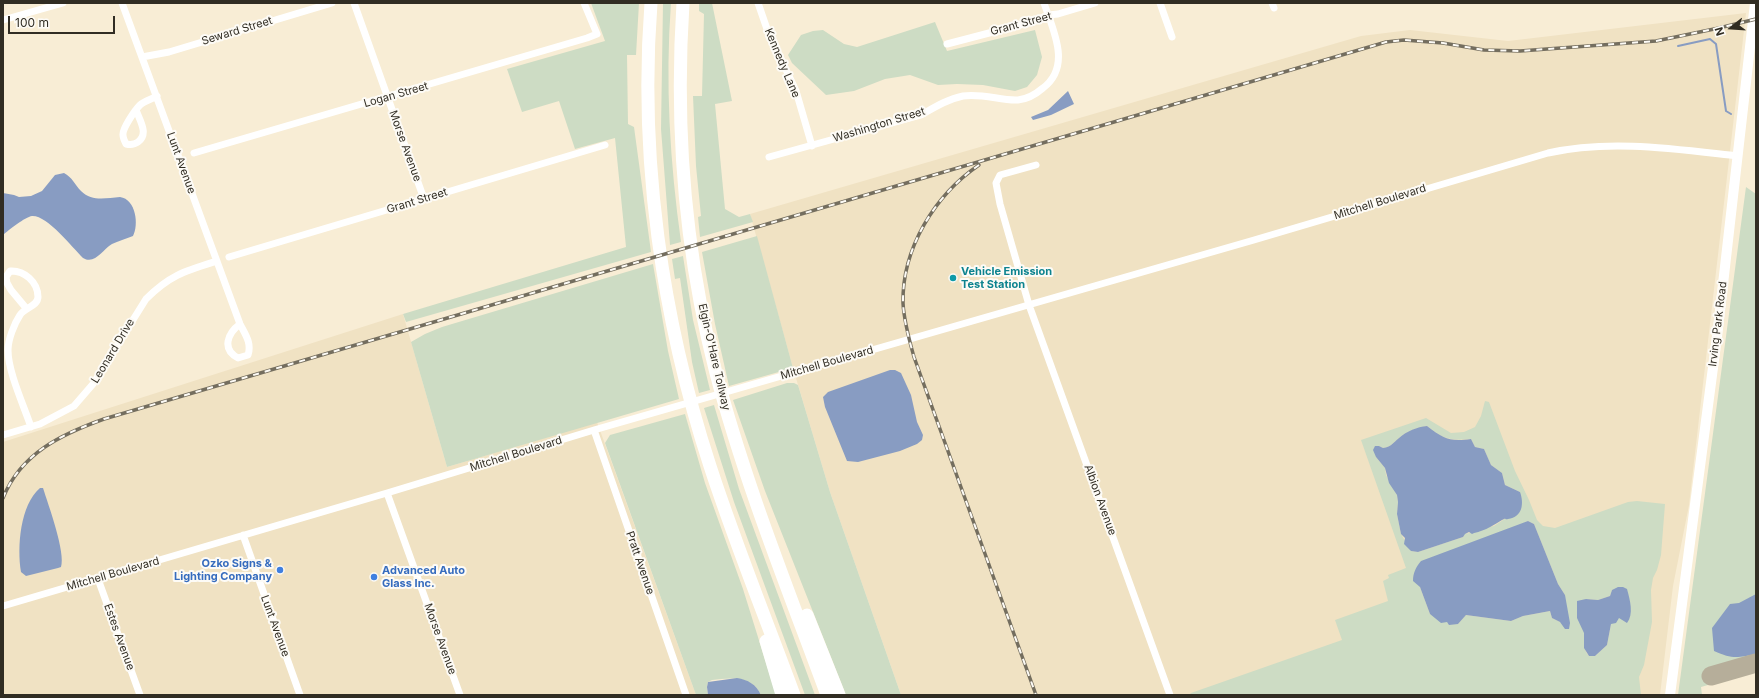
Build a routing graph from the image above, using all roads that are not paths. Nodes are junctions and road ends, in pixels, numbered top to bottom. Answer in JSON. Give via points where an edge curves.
{"nodes":[{"id":1,"x":64,"y":3,"type":"edge"},
{"id":2,"x":122,"y":3,"type":"edge"},
{"id":3,"x":332,"y":3,"type":"edge"},
{"id":4,"x":354,"y":3,"type":"edge"},
{"id":5,"x":584,"y":3,"type":"edge"},
{"id":6,"x":650,"y":3,"type":"edge"},
{"id":7,"x":683,"y":3,"type":"edge"},
{"id":8,"x":758,"y":3,"type":"edge"},
{"id":9,"x":1044,"y":3,"type":"edge"},
{"id":10,"x":1095,"y":3,"type":"edge"},
{"id":11,"x":1160,"y":3,"type":"edge"},
{"id":12,"x":1754,"y":3,"type":"edge"},
{"id":13,"x":1048,"y":15,"type":"junction"},
{"id":14,"x":3,"y":20,"type":"edge"},
{"id":15,"x":1172,"y":37,"type":"dead end"},
{"id":16,"x":947,"y":44,"type":"dead end"},
{"id":17,"x":142,"y":57,"type":"junction"},
{"id":18,"x":157,"y":96,"type":"junction"},
{"id":19,"x":387,"y":98,"type":"junction"},
{"id":20,"x":136,"y":110,"type":"dead end"},
{"id":21,"x":605,"y":144,"type":"dead end"},
{"id":22,"x":812,"y":146,"type":"junction"},
{"id":23,"x":194,"y":153,"type":"dead end"},
{"id":24,"x":1738,"y":156,"type":"junction"},
{"id":25,"x":769,"y":157,"type":"dead end"},
{"id":26,"x":1036,"y":165,"type":"dead end"},
{"id":27,"x":424,"y":199,"type":"junction"},
{"id":28,"x":229,"y":257,"type":"dead end"},
{"id":29,"x":217,"y":261,"type":"junction"},
{"id":30,"x":1029,"y":305,"type":"junction"},
{"id":31,"x":26,"y":308,"type":"junction"},
{"id":32,"x":240,"y":324,"type":"dead end"},
{"id":33,"x":31,"y":427,"type":"junction"},
{"id":34,"x":594,"y":430,"type":"junction"},
{"id":35,"x":3,"y":435,"type":"edge"},
{"id":36,"x":387,"y":493,"type":"junction"},
{"id":37,"x":763,"y":521,"type":"junction"},
{"id":38,"x":243,"y":535,"type":"junction"},
{"id":39,"x":744,"y":560,"type":"junction"},
{"id":40,"x":98,"y":579,"type":"junction"},
{"id":41,"x":3,"y":606,"type":"edge"},
{"id":42,"x":140,"y":695,"type":"edge"},
{"id":43,"x":300,"y":695,"type":"edge"},
{"id":44,"x":460,"y":695,"type":"edge"},
{"id":45,"x":686,"y":695,"type":"edge"},
{"id":46,"x":782,"y":695,"type":"edge"},
{"id":47,"x":794,"y":695,"type":"edge"},
{"id":48,"x":827,"y":695,"type":"edge"},
{"id":49,"x":839,"y":695,"type":"edge"},
{"id":50,"x":1170,"y":695,"type":"edge"},
{"id":51,"x":1670,"y":695,"type":"edge"}],
"edges":[{"from":1,"to":14,"type":"street"},
{"from":2,"to":17,"type":"street","name":"Lunt Avenue"},
{"from":3,"to":17,"type":"street","name":"Seward Street","via":[[169,52]]},
{"from":4,"to":19,"type":"street","name":"Morse Avenue"},
{"from":5,"to":19,"type":"street","name":"Logan Street","via":[[597,34]]},
{"from":6,"to":39,"type":"highway","via":[[650,129],[658,232],[665,279],[677,346],[698,427]]},
{"from":7,"to":37,"type":"highway","name":"Elgin-O'Hare Tollway","via":[[680,91],[684,178],[696,270],[716,371]]},
{"from":8,"to":22,"type":"street","name":"Kennedy Lane","via":[[767,29],[796,91]]},
{"from":9,"to":13,"type":"street"},
{"from":10,"to":13,"type":"street","name":"Grant Street"},
{"from":11,"to":15,"type":"street"},
{"from":12,"to":24,"type":"main road","name":"Irving Park Road"},
{"from":13,"to":16,"type":"street","name":"Grant Street","via":[[1035,21]]},
{"from":13,"to":22,"type":"street","name":"Washington Street","via":[[1059,52],[1057,67],[1053,77],[1042,89],[1026,98],[1018,100],[982,96],[961,97],[943,102],[922,115]]},
{"from":17,"to":18,"type":"street","name":"Lunt Avenue"},
{"from":18,"to":20,"type":"street"},
{"from":18,"to":29,"type":"street","name":"Lunt Avenue"},
{"from":19,"to":23,"type":"street","name":"Logan Street"},
{"from":19,"to":27,"type":"street","name":"Morse Avenue"},
{"from":21,"to":27,"type":"street","name":"Grant Street"},
{"from":22,"to":25,"type":"street","name":"Washington Street"},
{"from":24,"to":30,"type":"street","name":"Mitchell Boulevard","via":[[1652,147],[1593,146],[1556,151]]},
{"from":24,"to":51,"type":"main road","name":"Irving Park Road"},
{"from":26,"to":30,"type":"street","via":[[1000,175],[996,183]]},
{"from":27,"to":28,"type":"street","name":"Grant Street"},
{"from":29,"to":32,"type":"street","name":"Lunt Avenue"},
{"from":29,"to":33,"type":"street","name":"Leonard Drive","via":[[173,276],[157,288],[134,317],[93,384],[74,406]]},
{"from":30,"to":34,"type":"street","name":"Mitchell Boulevard"},
{"from":30,"to":50,"type":"street","name":"Albion Avenue"},
{"from":31,"to":31,"type":"street","via":[[7,283],[6,277],[10,271],[18,270],[26,275],[38,290],[35,304]]},
{"from":31,"to":33,"type":"street","via":[[12,333],[8,353]]},
{"from":33,"to":35,"type":"street","name":"Leonard Drive"},
{"from":34,"to":36,"type":"street","name":"Mitchell Boulevard"},
{"from":34,"to":45,"type":"street","name":"Pratt Avenue"},
{"from":36,"to":38,"type":"street","name":"Mitchell Boulevard"},
{"from":36,"to":44,"type":"street","name":"Morse Avenue"},
{"from":37,"to":48,"type":"highway","name":"Elgin-O'Hare Tollway"},
{"from":37,"to":49,"type":"highway","via":[[786,564]]},
{"from":38,"to":40,"type":"street","name":"Mitchell Boulevard"},
{"from":38,"to":43,"type":"street","name":"Lunt Avenue"},
{"from":39,"to":46,"type":"highway"},
{"from":39,"to":47,"type":"highway"},
{"from":40,"to":41,"type":"street","name":"Mitchell Boulevard"},
{"from":40,"to":42,"type":"street","name":"Estes Avenue"}]}
